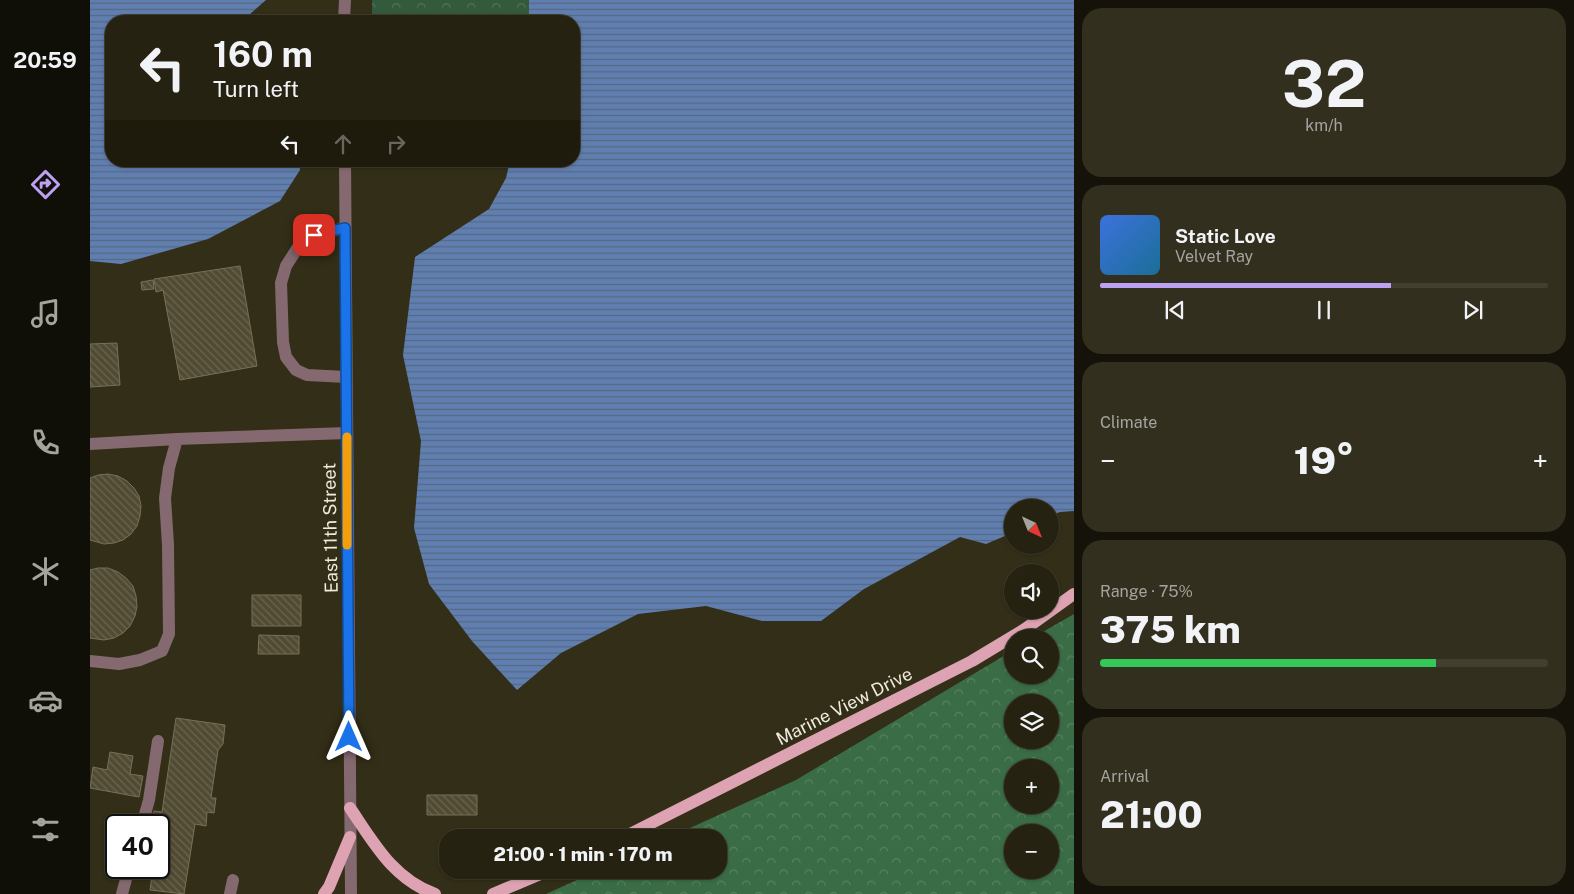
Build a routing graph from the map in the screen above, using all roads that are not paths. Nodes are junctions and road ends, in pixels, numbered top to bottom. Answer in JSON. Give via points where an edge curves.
{"nodes":[{"id":1,"x":344,"y":0,"type":"edge"},
{"id":2,"x":344,"y":15,"type":"edge"},
{"id":3,"x":345,"y":167,"type":"edge"},
{"id":4,"x":345,"y":228,"type":"junction"},
{"id":5,"x":346,"y":378,"type":"junction"},
{"id":6,"x":346,"y":433,"type":"junction"},
{"id":7,"x":177,"y":439,"type":"junction"},
{"id":8,"x":90,"y":444,"type":"edge"},
{"id":9,"x":1074,"y":594,"type":"edge"},
{"id":10,"x":90,"y":661,"type":"edge"},
{"id":11,"x":158,"y":741,"type":"dead end"},
{"id":12,"x":350,"y":808,"type":"junction"},
{"id":13,"x":145,"y":814,"type":"edge"},
{"id":14,"x":640,"y":829,"type":"edge"},
{"id":15,"x":350,"y":837,"type":"junction"},
{"id":16,"x":126,"y":879,"type":"edge"},
{"id":17,"x":529,"y":879,"type":"edge"},
{"id":18,"x":233,"y":880,"type":"dead end"},
{"id":19,"x":122,"y":894,"type":"edge"},
{"id":20,"x":230,"y":894,"type":"edge"},
{"id":21,"x":324,"y":894,"type":"edge"},
{"id":22,"x":351,"y":894,"type":"edge"},
{"id":23,"x":435,"y":894,"type":"edge"},
{"id":24,"x":493,"y":894,"type":"edge"}],
"edges":[{"from":1,"to":2,"type":"street"},
{"from":3,"to":4,"type":"street","name":"East 11th Street"},
{"from":4,"to":5,"type":"street","name":"East 11th Street"},
{"from":4,"to":5,"type":"street","via":[[314,235],[300,244],[286,266],[281,283],[286,356],[296,370],[307,375]]},
{"from":5,"to":6,"type":"street","name":"East 11th Street"},
{"from":6,"to":7,"type":"street"},
{"from":6,"to":12,"type":"street","name":"East 11th Street"},
{"from":7,"to":8,"type":"street"},
{"from":7,"to":10,"type":"street","via":[[165,498],[169,634],[162,651],[140,660],[119,664]]},
{"from":9,"to":14,"type":"main road","name":"Marine View Drive","via":[[972,661]]},
{"from":11,"to":13,"type":"street"},
{"from":12,"to":15,"type":"street","name":"East 11th Street"},
{"from":12,"to":23,"type":"main road","via":[[395,870]]},
{"from":15,"to":21,"type":"main road"},
{"from":15,"to":22,"type":"street","name":"East 11th Street"},
{"from":16,"to":19,"type":"street"},
{"from":17,"to":24,"type":"main road"},
{"from":18,"to":20,"type":"street"}]}
